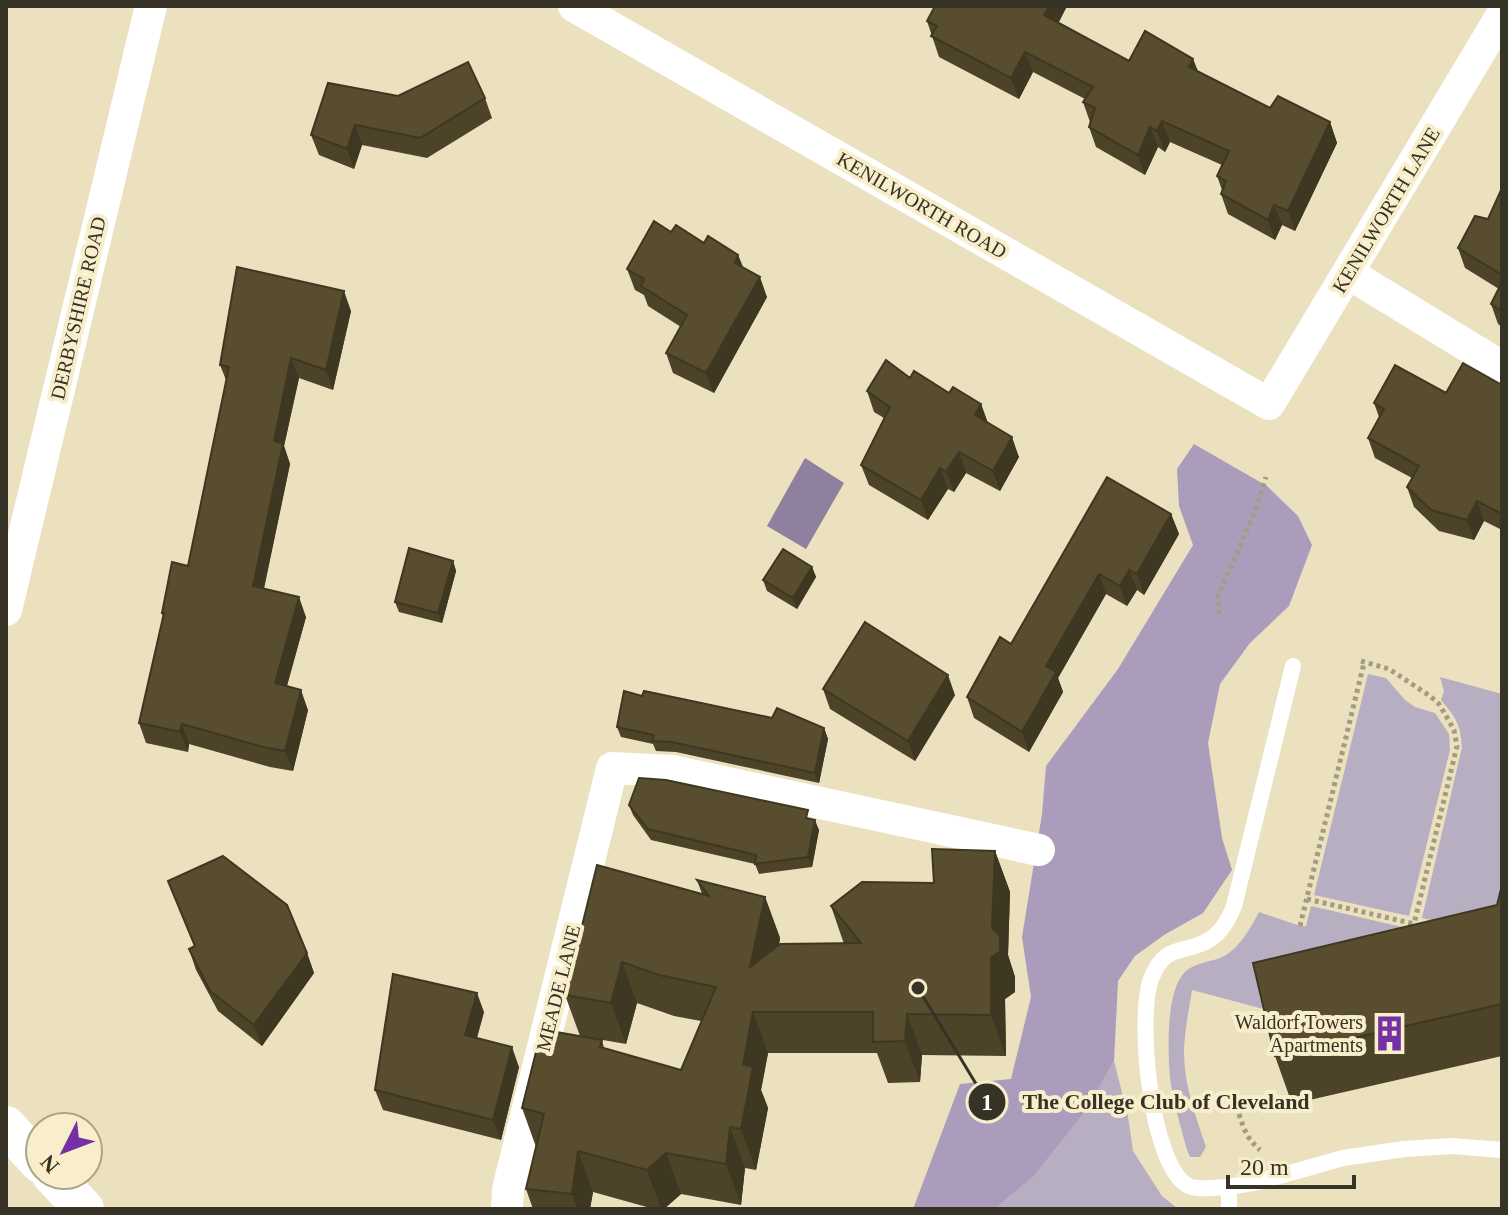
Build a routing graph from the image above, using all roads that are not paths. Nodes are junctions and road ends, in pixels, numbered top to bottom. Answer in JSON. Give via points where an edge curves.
{"nodes":[{"id":1,"x":151,"y":6,"type":"edge"},
{"id":2,"x":574,"y":6,"type":"edge"},
{"id":3,"x":1502,"y":15,"type":"edge"},
{"id":4,"x":1348,"y":273,"type":"junction"},
{"id":5,"x":1502,"y":367,"type":"edge"},
{"id":6,"x":1269,"y":404,"type":"joint"},
{"id":7,"x":6,"y":610,"type":"edge"},
{"id":8,"x":1293,"y":666,"type":"dead end"},
{"id":9,"x":1039,"y":850,"type":"dead end"},
{"id":10,"x":6,"y":1126,"type":"edge"},
{"id":11,"x":24,"y":1146,"type":"edge"},
{"id":12,"x":1502,"y":1150,"type":"edge"},
{"id":13,"x":1229,"y":1187,"type":"junction"},
{"id":14,"x":67,"y":1191,"type":"edge"},
{"id":15,"x":84,"y":1209,"type":"edge"},
{"id":16,"x":507,"y":1209,"type":"edge"},
{"id":17,"x":1229,"y":1209,"type":"edge"}],
"edges":[{"from":1,"to":7,"type":"street","name":"DERBYSHIRE ROAD"},
{"from":2,"to":6,"type":"street","name":"KENILWORTH ROAD"},
{"from":3,"to":4,"type":"street","name":"KENILWORTH LANE"},
{"from":4,"to":5,"type":"street"},
{"from":4,"to":6,"type":"street","name":"KENILWORTH LANE"},
{"from":8,"to":13,"type":"lane","via":[[1228,921],[1210,940],[1171,952],[1161,961],[1147,1000],[1149,1082],[1169,1165],[1193,1188]]},
{"from":9,"to":16,"type":"street","name":"MEADE LANE","via":[[672,771],[612,768],[558,1051],[508,1189]]},
{"from":10,"to":11,"type":"street"},
{"from":12,"to":13,"type":"lane","via":[[1404,1149],[1343,1158]]},
{"from":13,"to":17,"type":"lane"},
{"from":14,"to":15,"type":"street"}]}
